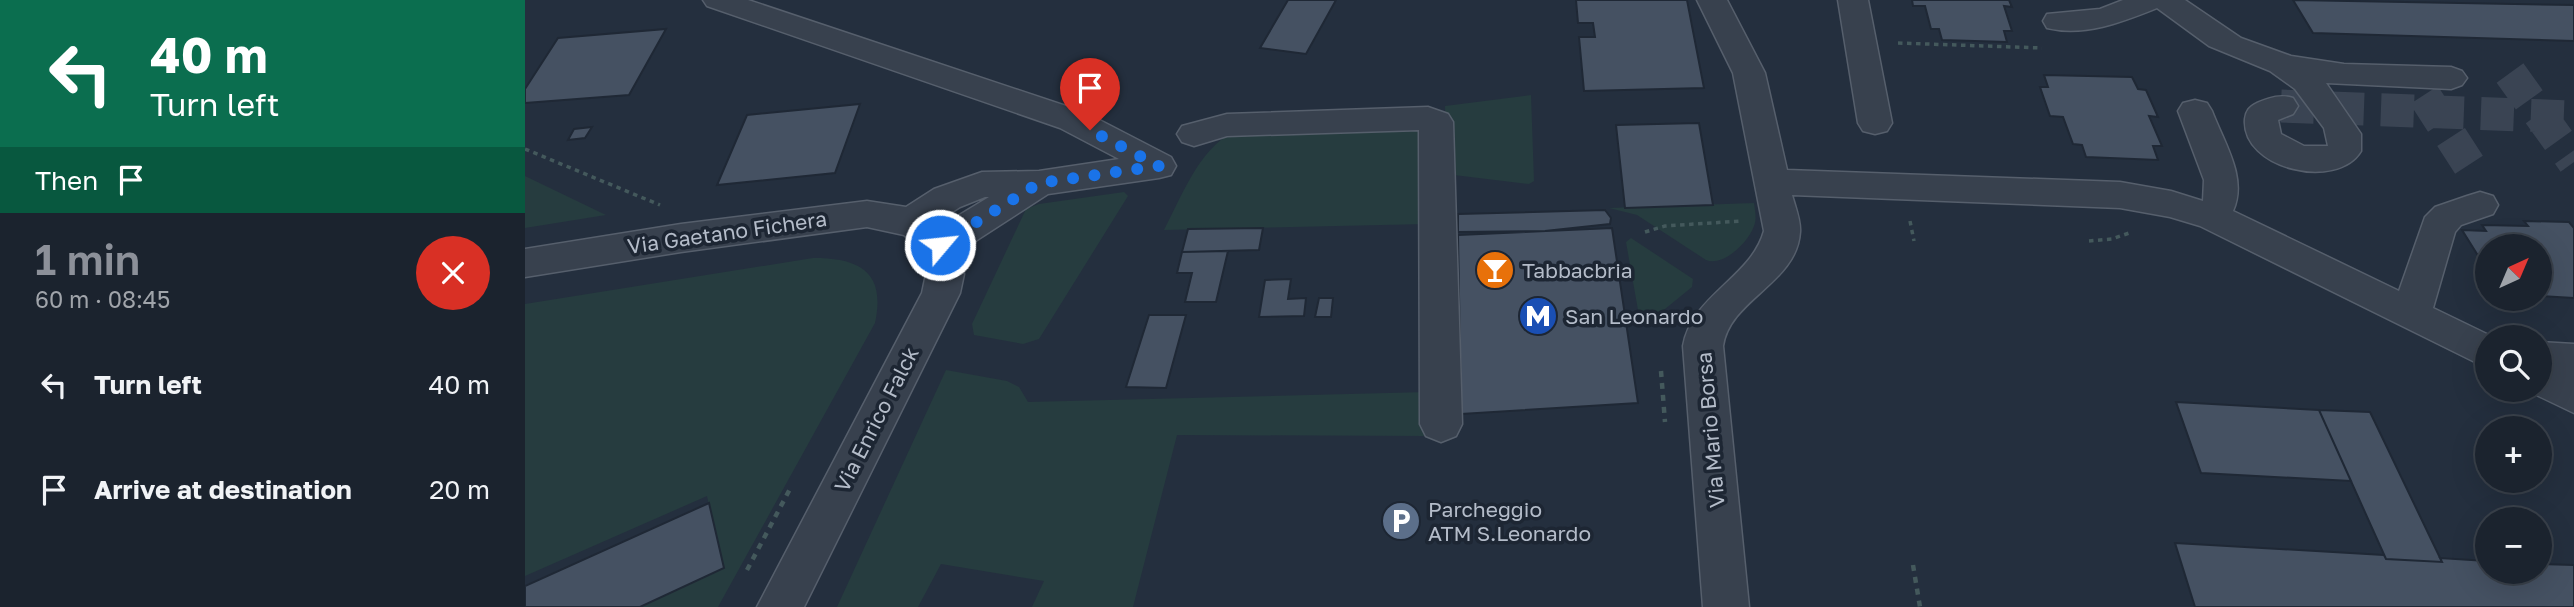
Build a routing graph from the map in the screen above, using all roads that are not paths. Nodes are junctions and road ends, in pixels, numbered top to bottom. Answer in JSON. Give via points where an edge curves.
{"nodes":[{"id":1,"x":718,"y":0,"type":"edge"},
{"id":2,"x":1712,"y":0,"type":"edge"},
{"id":3,"x":1853,"y":0,"type":"edge"},
{"id":4,"x":2150,"y":0,"type":"edge"},
{"id":5,"x":2165,"y":0,"type":"edge"},
{"id":6,"x":2058,"y":21,"type":"road end"},
{"id":7,"x":2276,"y":64,"type":"junction"},
{"id":8,"x":2451,"y":78,"type":"tunnel mouth"},
{"id":9,"x":2281,"y":106,"type":"dead end"},
{"id":10,"x":2195,"y":111,"type":"dead end"},
{"id":11,"x":1875,"y":123,"type":"dead end"},
{"id":12,"x":1194,"y":134,"type":"dead end"},
{"id":13,"x":1774,"y":182,"type":"junction"},
{"id":14,"x":2480,"y":205,"type":"dead end"},
{"id":15,"x":2213,"y":217,"type":"junction"},
{"id":16,"x":925,"y":233,"type":"junction"},
{"id":17,"x":525,"y":263,"type":"edge"},
{"id":18,"x":2411,"y":315,"type":"junction"},
{"id":19,"x":2475,"y":346,"type":"edge"},
{"id":20,"x":2552,"y":359,"type":"edge"},
{"id":21,"x":2574,"y":360,"type":"edge"},
{"id":22,"x":2552,"y":385,"type":"edge"},
{"id":23,"x":2574,"y":396,"type":"edge"},
{"id":24,"x":1441,"y":424,"type":"dead end"},
{"id":25,"x":780,"y":607,"type":"edge"},
{"id":26,"x":1726,"y":607,"type":"edge"}],
"edges":[{"from":1,"to":16,"type":"street","via":[[1072,120],[1159,166],[1039,183]]},
{"from":2,"to":13,"type":"street","name":"Via Mario Borsa","via":[[1745,62]]},
{"from":3,"to":11,"type":"street"},
{"from":4,"to":6,"type":"street","via":[[2104,18]]},
{"from":5,"to":7,"type":"street","via":[[2223,41]]},
{"from":7,"to":8,"type":"street","via":[[2334,73]]},
{"from":7,"to":9,"type":"street","via":[[2305,80],[2322,97],[2346,139],[2342,154],[2333,159],[2307,159],[2268,140],[2261,130],[2262,114]]},
{"from":10,"to":15,"type":"street","via":[[2223,180]]},
{"from":12,"to":24,"type":"street","via":[[1227,125],[1428,118],[1436,122]]},
{"from":13,"to":15,"type":"street","via":[[2120,195]]},
{"from":13,"to":26,"type":"street","name":"Via Mario Borsa","via":[[1782,231],[1777,250],[1717,314],[1703,345]]},
{"from":14,"to":18,"type":"street","via":[[2448,216],[2438,226]]},
{"from":15,"to":18,"type":"street"},
{"from":16,"to":17,"type":"street","name":"Via Gaetano Fichera","via":[[884,214],[842,216]]},
{"from":16,"to":25,"type":"street","name":"Via Enrico Falck","via":[[947,260],[941,293]]},
{"from":18,"to":19,"type":"street"},
{"from":20,"to":21,"type":"street"},
{"from":22,"to":23,"type":"street"}]}
